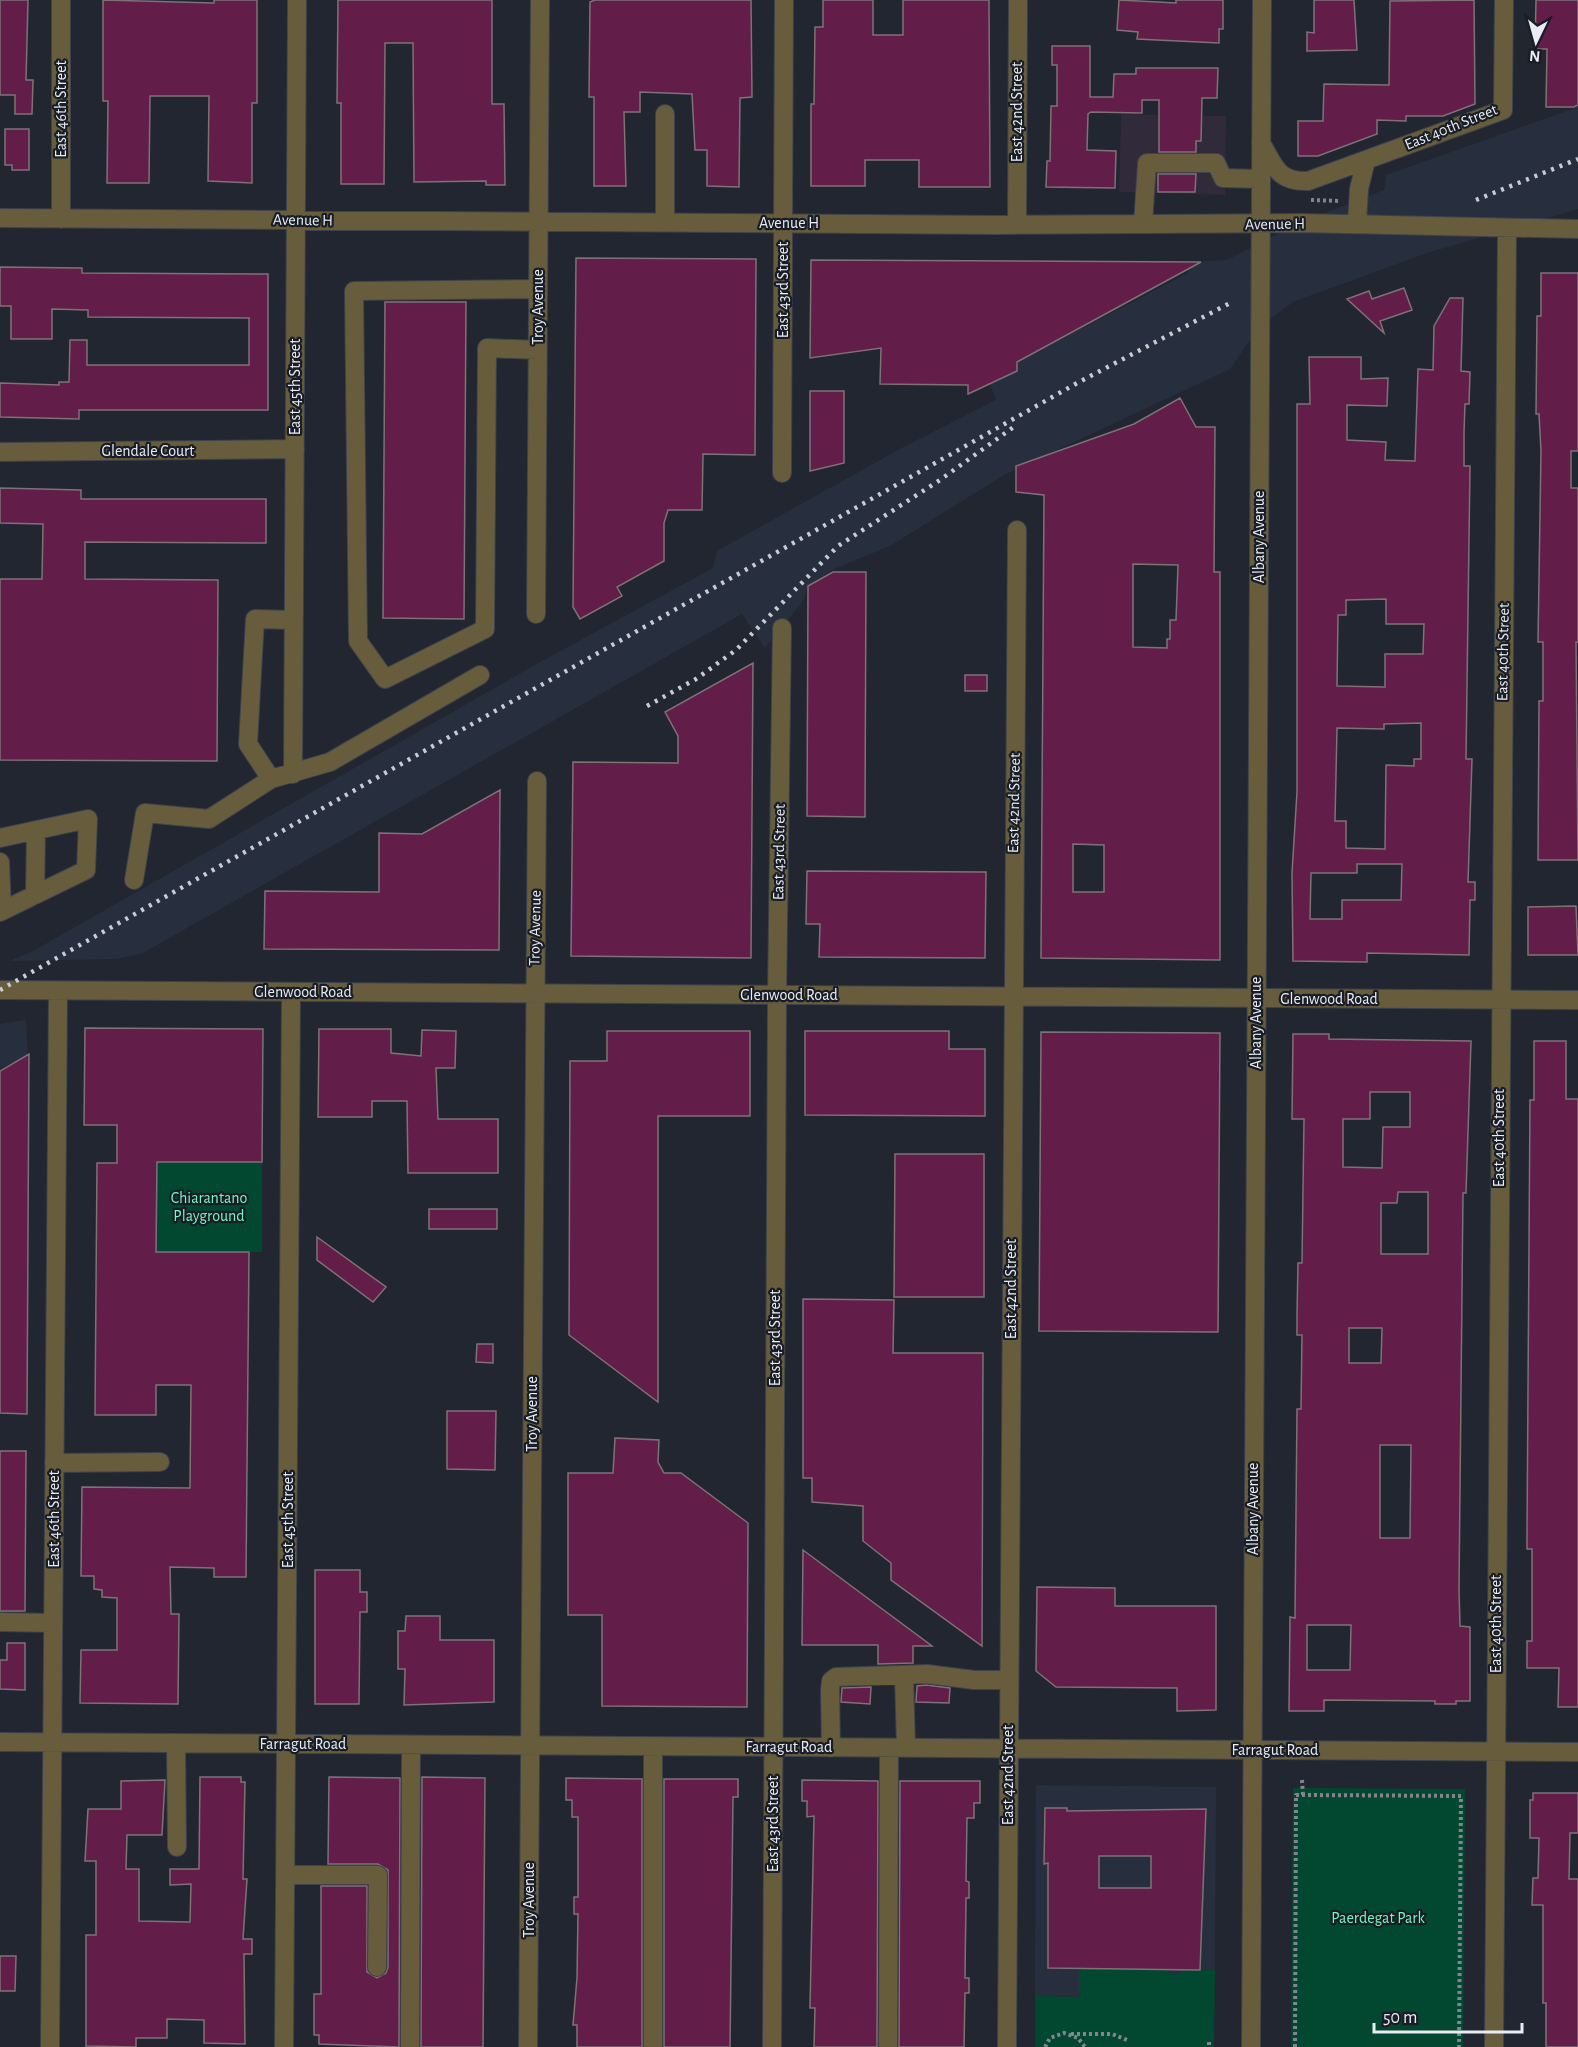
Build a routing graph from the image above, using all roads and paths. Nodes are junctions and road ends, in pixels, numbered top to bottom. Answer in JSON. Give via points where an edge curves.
{"nodes":[{"id":1,"x":61,"y":0,"type":"edge"},
{"id":2,"x":297,"y":0,"type":"edge"},
{"id":3,"x":540,"y":0,"type":"edge"},
{"id":4,"x":784,"y":0,"type":"edge"},
{"id":5,"x":1018,"y":0,"type":"edge"},
{"id":6,"x":1262,"y":0,"type":"edge"},
{"id":7,"x":1504,"y":0,"type":"edge"},
{"id":8,"x":665,"y":114,"type":"dead end"},
{"id":9,"x":1261,"y":142,"type":"junction"},
{"id":10,"x":1366,"y":160,"type":"junction"},
{"id":11,"x":1261,"y":179,"type":"junction"},
{"id":12,"x":1304,"y":200,"type":"dead end"},
{"id":13,"x":1350,"y":201,"type":"dead end"},
{"id":14,"x":0,"y":218,"type":"edge"},
{"id":15,"x":61,"y":219,"type":"junction"},
{"id":16,"x":295,"y":220,"type":"junction"},
{"id":17,"x":539,"y":223,"type":"junction"},
{"id":18,"x":665,"y":223,"type":"junction"},
{"id":19,"x":783,"y":223,"type":"junction"},
{"id":20,"x":1143,"y":224,"type":"junction"},
{"id":21,"x":1260,"y":224,"type":"junction"},
{"id":22,"x":1357,"y":224,"type":"junction"},
{"id":23,"x":1017,"y":225,"type":"junction"},
{"id":24,"x":1507,"y":229,"type":"junction"},
{"id":25,"x":1578,"y":229,"type":"edge"},
{"id":26,"x":538,"y":289,"type":"junction"},
{"id":27,"x":538,"y":350,"type":"junction"},
{"id":28,"x":295,"y":450,"type":"junction"},
{"id":29,"x":0,"y":452,"type":"edge"},
{"id":30,"x":782,"y":473,"type":"dead end"},
{"id":31,"x":1017,"y":530,"type":"dead end"},
{"id":32,"x":536,"y":614,"type":"dead end"},
{"id":33,"x":293,"y":620,"type":"junction"},
{"id":34,"x":782,"y":628,"type":"dead end"},
{"id":35,"x":480,"y":675,"type":"dead end"},
{"id":36,"x":293,"y":774,"type":"junction"},
{"id":37,"x":271,"y":779,"type":"junction"},
{"id":38,"x":537,"y":781,"type":"dead end"},
{"id":39,"x":36,"y":830,"type":"junction"},
{"id":40,"x":0,"y":838,"type":"edge"},
{"id":41,"x":0,"y":862,"type":"edge"},
{"id":42,"x":134,"y":880,"type":"dead end"},
{"id":43,"x":35,"y":895,"type":"junction"},
{"id":44,"x":1,"y":911,"type":"edge"},
{"id":45,"x":0,"y":990,"type":"edge"},
{"id":46,"x":58,"y":991,"type":"junction"},
{"id":47,"x":291,"y":992,"type":"junction"},
{"id":48,"x":534,"y":994,"type":"junction"},
{"id":49,"x":777,"y":995,"type":"junction"},
{"id":50,"x":1012,"y":996,"type":"junction"},
{"id":51,"x":1256,"y":998,"type":"junction"},
{"id":52,"x":1500,"y":1000,"type":"junction"},
{"id":53,"x":1578,"y":1000,"type":"edge"},
{"id":54,"x":160,"y":1462,"type":"dead end"},
{"id":55,"x":54,"y":1463,"type":"junction"},
{"id":56,"x":0,"y":1622,"type":"edge"},
{"id":57,"x":53,"y":1623,"type":"junction"},
{"id":58,"x":904,"y":1676,"type":"junction"},
{"id":59,"x":1009,"y":1680,"type":"junction"},
{"id":60,"x":0,"y":1742,"type":"edge"},
{"id":61,"x":53,"y":1742,"type":"junction"},
{"id":62,"x":176,"y":1743,"type":"junction"},
{"id":63,"x":286,"y":1744,"type":"junction"},
{"id":64,"x":411,"y":1745,"type":"junction"},
{"id":65,"x":530,"y":1746,"type":"junction"},
{"id":66,"x":653,"y":1747,"type":"junction"},
{"id":67,"x":773,"y":1747,"type":"junction"},
{"id":68,"x":831,"y":1748,"type":"junction"},
{"id":69,"x":898,"y":1748,"type":"junction"},
{"id":70,"x":1008,"y":1749,"type":"junction"},
{"id":71,"x":1252,"y":1750,"type":"junction"},
{"id":72,"x":1496,"y":1751,"type":"junction"},
{"id":73,"x":1578,"y":1752,"type":"edge"},
{"id":74,"x":1302,"y":1780,"type":"dead end"},
{"id":75,"x":1303,"y":1795,"type":"junction"},
{"id":76,"x":177,"y":1847,"type":"dead end"},
{"id":77,"x":286,"y":1875,"type":"junction"},
{"id":78,"x":377,"y":1967,"type":"dead end"},
{"id":79,"x":1071,"y":2034,"type":"junction"},
{"id":80,"x":1127,"y":2040,"type":"dead end"},
{"id":81,"x":50,"y":2047,"type":"edge"},
{"id":82,"x":284,"y":2047,"type":"edge"},
{"id":83,"x":410,"y":2047,"type":"edge"},
{"id":84,"x":528,"y":2047,"type":"edge"},
{"id":85,"x":653,"y":2047,"type":"edge"},
{"id":86,"x":772,"y":2047,"type":"edge"},
{"id":87,"x":888,"y":2047,"type":"edge"},
{"id":88,"x":1007,"y":2047,"type":"edge"},
{"id":89,"x":1045,"y":2047,"type":"edge"},
{"id":90,"x":1085,"y":2047,"type":"edge"},
{"id":91,"x":1251,"y":2047,"type":"edge"},
{"id":92,"x":1295,"y":2047,"type":"edge"},
{"id":93,"x":1459,"y":2047,"type":"edge"},
{"id":94,"x":1494,"y":2047,"type":"edge"}],
"edges":[{"from":1,"to":15,"type":"street","name":"East 46th Street"},
{"from":2,"to":16,"type":"street","name":"East 45th Street"},
{"from":3,"to":17,"type":"street","name":"Troy Avenue"},
{"from":4,"to":19,"type":"street","name":"East 43rd Street"},
{"from":5,"to":23,"type":"street","name":"East 42nd Street"},
{"from":6,"to":9,"type":"street","name":"Albany Avenue"},
{"from":7,"to":10,"type":"street","name":"East 40th Street","via":[[1503,110]]},
{"from":8,"to":18,"type":"street"},
{"from":9,"to":10,"type":"street","name":"East 40th Street","via":[[1280,175],[1294,181],[1308,181]]},
{"from":9,"to":11,"type":"street","name":"Albany Avenue"},
{"from":10,"to":22,"type":"street"},
{"from":11,"to":20,"type":"street","via":[[1223,177],[1216,163],[1147,163]]},
{"from":11,"to":21,"type":"street","name":"Albany Avenue"},
{"from":12,"to":13,"type":"path"},
{"from":14,"to":15,"type":"street","name":"Avenue H"},
{"from":15,"to":16,"type":"street","name":"Avenue H"},
{"from":16,"to":17,"type":"street","name":"Avenue H"},
{"from":16,"to":28,"type":"street","name":"East 45th Street"},
{"from":17,"to":18,"type":"street","name":"Avenue H"},
{"from":17,"to":26,"type":"street","name":"Troy Avenue"},
{"from":18,"to":19,"type":"street","name":"Avenue H"},
{"from":19,"to":23,"type":"street","name":"Avenue H"},
{"from":19,"to":30,"type":"street","name":"East 43rd Street"},
{"from":20,"to":21,"type":"street","name":"Avenue H"},
{"from":20,"to":23,"type":"street","name":"Avenue H"},
{"from":21,"to":22,"type":"street","name":"Avenue H"},
{"from":21,"to":51,"type":"street","name":"Albany Avenue"},
{"from":22,"to":24,"type":"street","name":"Avenue H"},
{"from":24,"to":25,"type":"street","name":"Avenue H"},
{"from":24,"to":52,"type":"street","name":"East 40th Street"},
{"from":26,"to":27,"type":"street","name":"Troy Avenue"},
{"from":26,"to":27,"type":"street","via":[[354,291],[357,641],[385,679],[485,629],[487,348]]},
{"from":27,"to":32,"type":"street","name":"Troy Avenue"},
{"from":28,"to":29,"type":"street","name":"Glendale Court"},
{"from":28,"to":33,"type":"street","name":"East 45th Street"},
{"from":31,"to":50,"type":"street","name":"East 42nd Street"},
{"from":33,"to":36,"type":"street","name":"East 45th Street"},
{"from":33,"to":37,"type":"street","via":[[255,619],[248,744]]},
{"from":34,"to":49,"type":"street","name":"East 43rd Street"},
{"from":35,"to":36,"type":"street","via":[[330,762]]},
{"from":36,"to":37,"type":"street"},
{"from":37,"to":42,"type":"street","via":[[209,819],[145,813]]},
{"from":38,"to":48,"type":"street","name":"Troy Avenue"},
{"from":39,"to":40,"type":"street"},
{"from":39,"to":43,"type":"street"},
{"from":39,"to":43,"type":"street","via":[[88,819],[86,870]]},
{"from":41,"to":44,"type":"street"},
{"from":43,"to":44,"type":"street"},
{"from":45,"to":46,"type":"street","name":"Glenwood Road"},
{"from":46,"to":47,"type":"street","name":"Glenwood Road"},
{"from":46,"to":55,"type":"street","name":"East 46th Street"},
{"from":47,"to":48,"type":"street","name":"Glenwood Road"},
{"from":47,"to":63,"type":"street","name":"East 45th Street"},
{"from":48,"to":49,"type":"street","name":"Glenwood Road"},
{"from":48,"to":65,"type":"street","name":"Troy Avenue"},
{"from":49,"to":50,"type":"street","name":"Glenwood Road"},
{"from":49,"to":67,"type":"street","name":"East 43rd Street"},
{"from":50,"to":51,"type":"street","name":"Glenwood Road"},
{"from":50,"to":59,"type":"street","name":"East 42nd Street"},
{"from":51,"to":52,"type":"street","name":"Glenwood Road"},
{"from":51,"to":71,"type":"street","name":"Albany Avenue"},
{"from":52,"to":53,"type":"street","name":"Glenwood Road"},
{"from":52,"to":72,"type":"street","name":"East 40th Street"},
{"from":54,"to":55,"type":"street"},
{"from":55,"to":57,"type":"street","name":"East 46th Street"},
{"from":56,"to":57,"type":"street"},
{"from":57,"to":61,"type":"street","name":"East 46th Street"},
{"from":58,"to":59,"type":"street"},
{"from":58,"to":68,"type":"street","via":[[836,1677],[831,1681]]},
{"from":58,"to":69,"type":"street"},
{"from":59,"to":70,"type":"street","name":"East 42nd Street"},
{"from":60,"to":61,"type":"street","name":"Farragut Road"},
{"from":61,"to":62,"type":"street","name":"Farragut Road"},
{"from":61,"to":81,"type":"street","name":"East 46th Street"},
{"from":62,"to":63,"type":"street","name":"Farragut Road"},
{"from":62,"to":76,"type":"street"},
{"from":63,"to":64,"type":"street","name":"Farragut Road"},
{"from":63,"to":77,"type":"street","name":"East 45th Street"},
{"from":64,"to":65,"type":"street","name":"Farragut Road"},
{"from":64,"to":83,"type":"street"},
{"from":65,"to":66,"type":"street","name":"Farragut Road"},
{"from":65,"to":84,"type":"street","name":"Troy Avenue"},
{"from":66,"to":67,"type":"street","name":"Farragut Road"},
{"from":66,"to":85,"type":"street"},
{"from":67,"to":68,"type":"street","name":"Farragut Road"},
{"from":67,"to":86,"type":"street","name":"East 43rd Street"},
{"from":68,"to":69,"type":"street","name":"Farragut Road"},
{"from":69,"to":70,"type":"street","name":"Farragut Road"},
{"from":69,"to":87,"type":"street"},
{"from":70,"to":71,"type":"street","name":"Farragut Road"},
{"from":70,"to":88,"type":"street","name":"East 42nd Street"},
{"from":71,"to":72,"type":"street","name":"Farragut Road"},
{"from":71,"to":91,"type":"street","name":"Albany Avenue"},
{"from":72,"to":73,"type":"street","name":"Farragut Road"},
{"from":72,"to":94,"type":"street","name":"East 40th Street"},
{"from":74,"to":75,"type":"path"},
{"from":75,"to":92,"type":"path","via":[[1296,1795]]},
{"from":75,"to":93,"type":"path","via":[[1461,1796]]},
{"from":77,"to":78,"type":"street","via":[[378,1875]]},
{"from":77,"to":82,"type":"street","name":"East 45th Street"},
{"from":79,"to":80,"type":"path","via":[[1112,2034]]},
{"from":79,"to":89,"type":"path","via":[[1050,2038]]},
{"from":79,"to":90,"type":"path"}]}
